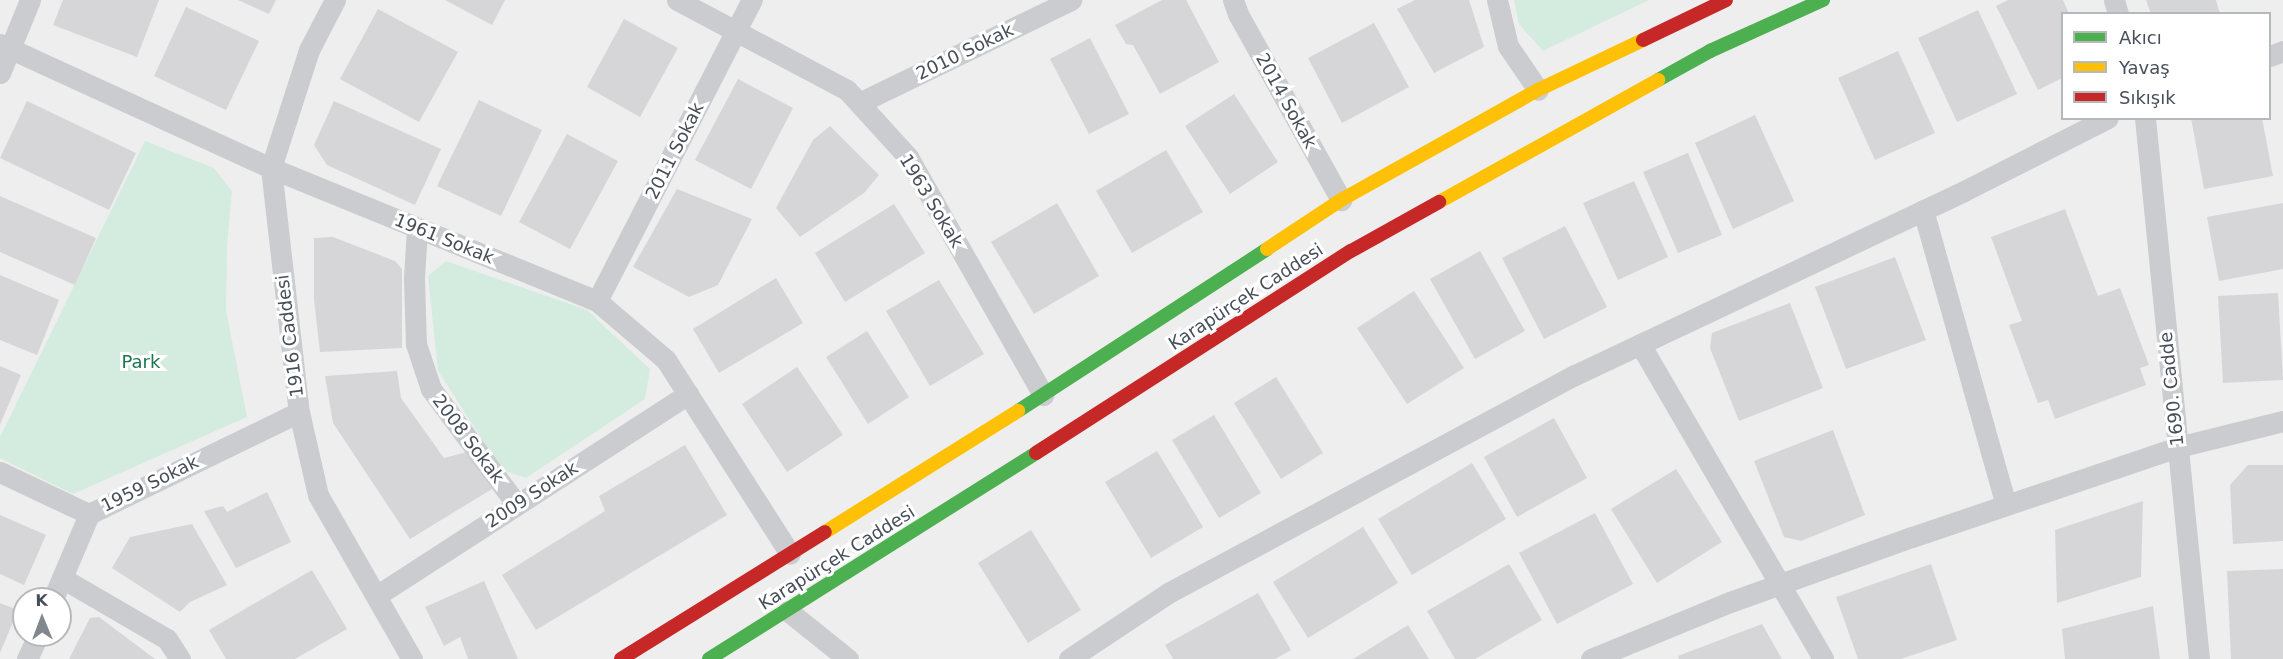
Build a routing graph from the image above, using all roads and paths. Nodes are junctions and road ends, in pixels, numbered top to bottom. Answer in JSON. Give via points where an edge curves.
{"nodes":[{"id":1,"x":30,"y":0,"type":"edge"},
{"id":2,"x":335,"y":0,"type":"edge"},
{"id":3,"x":677,"y":0,"type":"edge"},
{"id":4,"x":752,"y":0,"type":"edge"},
{"id":5,"x":1071,"y":0,"type":"edge"},
{"id":6,"x":1233,"y":0,"type":"edge"},
{"id":7,"x":1497,"y":0,"type":"edge"},
{"id":8,"x":1726,"y":0,"type":"edge"},
{"id":9,"x":1823,"y":0,"type":"edge"},
{"id":10,"x":1047,"y":5,"type":"edge"},
{"id":11,"x":735,"y":33,"type":"junction"},
{"id":12,"x":5,"y":46,"type":"edge"},
{"id":13,"x":0,"y":73,"type":"edge"},
{"id":14,"x":1538,"y":90,"type":"junction"},
{"id":15,"x":859,"y":103,"type":"junction"},
{"id":16,"x":2104,"y":120,"type":"edge"},
{"id":17,"x":2145,"y":120,"type":"edge"},
{"id":18,"x":271,"y":168,"type":"junction"},
{"id":19,"x":1341,"y":200,"type":"junction"},
{"id":20,"x":1923,"y":210,"type":"junction"},
{"id":21,"x":417,"y":229,"type":"junction"},
{"id":22,"x":597,"y":302,"type":"junction"},
{"id":23,"x":1640,"y":344,"type":"junction"},
{"id":24,"x":688,"y":394,"type":"junction"},
{"id":25,"x":1043,"y":394,"type":"junction"},
{"id":26,"x":299,"y":412,"type":"junction"},
{"id":27,"x":2283,"y":421,"type":"edge"},
{"id":28,"x":2178,"y":447,"type":"junction"},
{"id":29,"x":0,"y":472,"type":"edge"},
{"id":30,"x":517,"y":505,"type":"junction"},
{"id":31,"x":2006,"y":506,"type":"junction"},
{"id":32,"x":89,"y":514,"type":"junction"},
{"id":33,"x":790,"y":554,"type":"junction"},
{"id":34,"x":62,"y":578,"type":"junction"},
{"id":35,"x":1779,"y":585,"type":"junction"},
{"id":36,"x":58,"y":587,"type":"edge"},
{"id":37,"x":376,"y":596,"type":"junction"},
{"id":38,"x":788,"y":611,"type":"junction"},
{"id":39,"x":180,"y":659,"type":"edge"},
{"id":40,"x":412,"y":659,"type":"edge"},
{"id":41,"x":621,"y":659,"type":"edge"},
{"id":42,"x":708,"y":659,"type":"edge"},
{"id":43,"x":848,"y":659,"type":"edge"},
{"id":44,"x":1069,"y":659,"type":"edge"},
{"id":45,"x":1591,"y":659,"type":"edge"},
{"id":46,"x":1823,"y":659,"type":"edge"},
{"id":47,"x":2199,"y":659,"type":"edge"}],
"edges":[{"from":1,"to":12,"type":"street"},
{"from":2,"to":18,"type":"street","name":"1916 Caddesi","via":[[309,50]]},
{"from":3,"to":11,"type":"street","name":"1963 Sokak"},
{"from":4,"to":11,"type":"street","name":"2011 Sokak"},
{"from":5,"to":10,"type":"street","name":"2010 Sokak"},
{"from":6,"to":19,"type":"street","name":"2014 Sokak"},
{"from":7,"to":14,"type":"street","via":[[1508,46]]},
{"from":8,"to":14,"type":"main road","name":"Karapürçek Caddesi"},
{"from":9,"to":38,"type":"main road","name":"Karapürçek Caddesi","via":[[1710,51],[1351,251]]},
{"from":10,"to":15,"type":"street","name":"2010 Sokak"},
{"from":11,"to":15,"type":"street","name":"1963 Sokak","via":[[847,90]]},
{"from":11,"to":22,"type":"street","name":"2011 Sokak"},
{"from":12,"to":13,"type":"street"},
{"from":12,"to":18,"type":"street","name":"1961 Sokak"},
{"from":14,"to":19,"type":"main road","name":"Karapürçek Caddesi"},
{"from":15,"to":25,"type":"street","name":"1963 Sokak","via":[[908,157]]},
{"from":16,"to":20,"type":"street"},
{"from":17,"to":28,"type":"street","name":"1690. Cadde"},
{"from":18,"to":21,"type":"street","name":"1961 Sokak"},
{"from":18,"to":26,"type":"street","name":"1916 Caddesi"},
{"from":19,"to":25,"type":"main road","name":"Karapürçek Caddesi"},
{"from":20,"to":23,"type":"street"},
{"from":20,"to":31,"type":"street"},
{"from":21,"to":22,"type":"street","name":"1961 Sokak"},
{"from":21,"to":30,"type":"street","name":"2008 Sokak","via":[[416,344],[431,389]]},
{"from":22,"to":24,"type":"street","name":"1961 Sokak","via":[[666,360]]},
{"from":23,"to":35,"type":"street"},
{"from":23,"to":44,"type":"street","via":[[1170,592]]},
{"from":24,"to":30,"type":"street","name":"2009 Sokak"},
{"from":24,"to":33,"type":"street","name":"1961 Sokak"},
{"from":25,"to":33,"type":"main road","name":"Karapürçek Caddesi"},
{"from":26,"to":32,"type":"street","name":"1959 Sokak"},
{"from":26,"to":37,"type":"street","name":"1916 Caddesi","via":[[318,495]]},
{"from":27,"to":28,"type":"street"},
{"from":28,"to":31,"type":"street"},
{"from":28,"to":47,"type":"street","name":"1690. Cadde"},
{"from":29,"to":32,"type":"street","name":"1959 Sokak"},
{"from":30,"to":37,"type":"street","name":"2009 Sokak"},
{"from":31,"to":35,"type":"street"},
{"from":32,"to":34,"type":"street"},
{"from":33,"to":41,"type":"main road","name":"Karapürçek Caddesi"},
{"from":34,"to":36,"type":"street"},
{"from":34,"to":39,"type":"street","via":[[167,639]]},
{"from":35,"to":45,"type":"street"},
{"from":35,"to":46,"type":"street"},
{"from":37,"to":40,"type":"street","name":"1916 Caddesi"},
{"from":38,"to":42,"type":"main road","name":"Karapürçek Caddesi"},
{"from":38,"to":43,"type":"street"}]}
